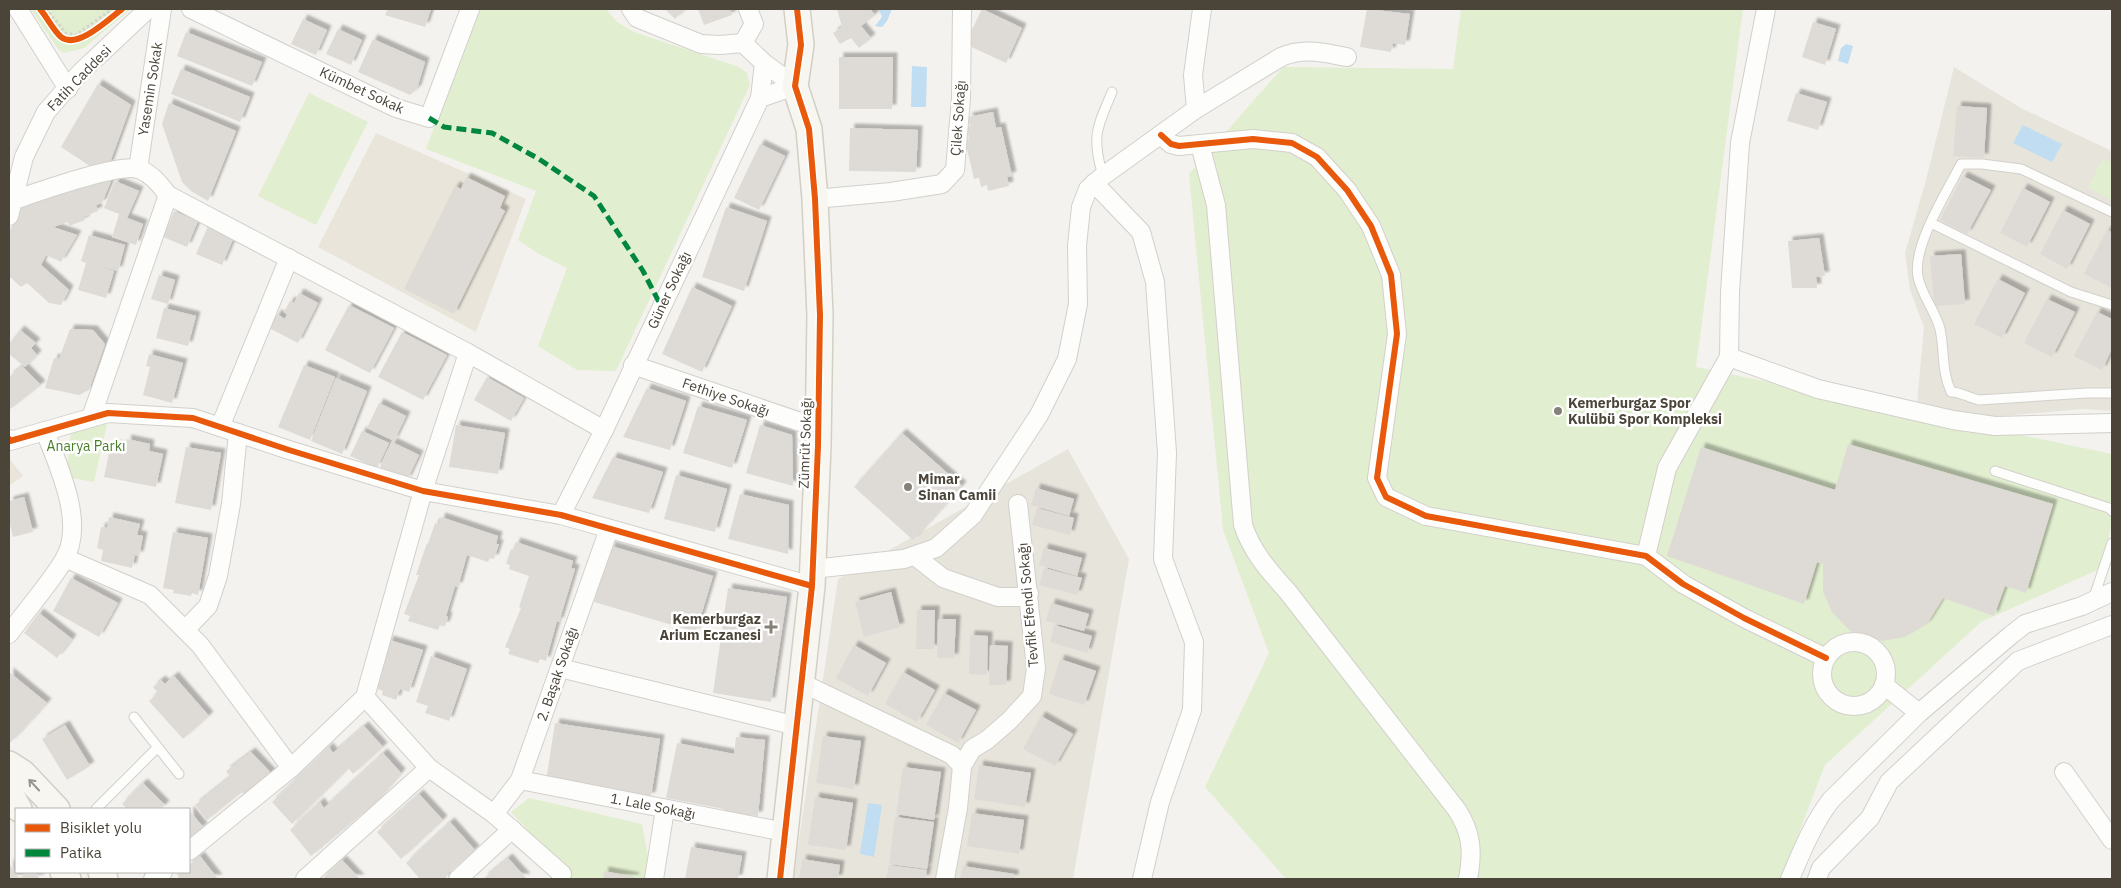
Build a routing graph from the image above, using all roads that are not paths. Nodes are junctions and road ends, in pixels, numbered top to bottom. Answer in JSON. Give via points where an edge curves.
{"nodes":[{"id":1,"x":18,"y":9,"type":"edge"},
{"id":2,"x":148,"y":9,"type":"edge"},
{"id":3,"x":162,"y":9,"type":"edge"},
{"id":4,"x":191,"y":9,"type":"edge"},
{"id":5,"x":470,"y":9,"type":"edge"},
{"id":6,"x":631,"y":9,"type":"edge"},
{"id":7,"x":748,"y":9,"type":"edge"},
{"id":8,"x":797,"y":9,"type":"edge"},
{"id":9,"x":962,"y":9,"type":"edge"},
{"id":10,"x":1202,"y":9,"type":"edge"},
{"id":11,"x":1766,"y":9,"type":"edge"},
{"id":12,"x":743,"y":43,"type":"junction"},
{"id":13,"x":1347,"y":57,"type":"dead end"},
{"id":14,"x":764,"y":63,"type":"junction"},
{"id":15,"x":795,"y":86,"type":"junction"},
{"id":16,"x":68,"y":89,"type":"junction"},
{"id":17,"x":1112,"y":92,"type":"dead end"},
{"id":18,"x":760,"y":98,"type":"junction"},
{"id":19,"x":1196,"y":109,"type":"junction"},
{"id":20,"x":1161,"y":135,"type":"junction"},
{"id":21,"x":1200,"y":145,"type":"junction"},
{"id":22,"x":15,"y":163,"type":"edge"},
{"id":23,"x":138,"y":169,"type":"junction"},
{"id":24,"x":1099,"y":180,"type":"junction"},
{"id":25,"x":168,"y":195,"type":"junction"},
{"id":26,"x":815,"y":199,"type":"junction"},
{"id":27,"x":12,"y":208,"type":"edge"},
{"id":28,"x":2112,"y":212,"type":"edge"},
{"id":29,"x":1931,"y":223,"type":"junction"},
{"id":30,"x":289,"y":258,"type":"junction"},
{"id":31,"x":2112,"y":306,"type":"edge"},
{"id":32,"x":468,"y":353,"type":"junction"},
{"id":33,"x":1729,"y":357,"type":"junction"},
{"id":34,"x":633,"y":365,"type":"junction"},
{"id":35,"x":2112,"y":393,"type":"edge"},
{"id":36,"x":91,"y":418,"type":"junction"},
{"id":37,"x":2112,"y":423,"type":"edge"},
{"id":38,"x":220,"y":427,"type":"junction"},
{"id":39,"x":818,"y":428,"type":"junction"},
{"id":40,"x":604,"y":430,"type":"junction"},
{"id":41,"x":44,"y":431,"type":"junction"},
{"id":42,"x":238,"y":433,"type":"junction"},
{"id":43,"x":9,"y":439,"type":"edge"},
{"id":44,"x":1995,"y":471,"type":"dead end"},
{"id":45,"x":423,"y":491,"type":"junction"},
{"id":46,"x":1018,"y":504,"type":"dead end"},
{"id":47,"x":2112,"y":511,"type":"edge"},
{"id":48,"x":561,"y":515,"type":"junction"},
{"id":49,"x":609,"y":529,"type":"junction"},
{"id":50,"x":2112,"y":543,"type":"edge"},
{"id":51,"x":915,"y":556,"type":"junction"},
{"id":52,"x":1646,"y":556,"type":"junction"},
{"id":53,"x":65,"y":558,"type":"junction"},
{"id":54,"x":812,"y":578,"type":"junction"},
{"id":55,"x":2112,"y":592,"type":"edge"},
{"id":56,"x":1029,"y":594,"type":"junction"},
{"id":57,"x":2093,"y":601,"type":"junction"},
{"id":58,"x":2112,"y":624,"type":"edge"},
{"id":59,"x":185,"y":630,"type":"junction"},
{"id":60,"x":9,"y":634,"type":"edge"},
{"id":61,"x":1826,"y":658,"type":"junction"},
{"id":62,"x":560,"y":668,"type":"junction"},
{"id":63,"x":802,"y":683,"type":"junction"},
{"id":64,"x":1884,"y":685,"type":"junction"},
{"id":65,"x":365,"y":697,"type":"junction"},
{"id":66,"x":1919,"y":713,"type":"junction"},
{"id":67,"x":134,"y":717,"type":"dead end"},
{"id":68,"x":797,"y":726,"type":"junction"},
{"id":69,"x":157,"y":748,"type":"junction"},
{"id":70,"x":9,"y":764,"type":"edge"},
{"id":71,"x":962,"y":766,"type":"junction"},
{"id":72,"x":291,"y":768,"type":"junction"},
{"id":73,"x":429,"y":768,"type":"junction"},
{"id":74,"x":2064,"y":772,"type":"dead end"},
{"id":75,"x":179,"y":774,"type":"dead end"},
{"id":76,"x":520,"y":780,"type":"junction"},
{"id":77,"x":9,"y":791,"type":"edge"},
{"id":78,"x":18,"y":808,"type":"edge"},
{"id":79,"x":56,"y":808,"type":"edge"},
{"id":80,"x":97,"y":808,"type":"edge"},
{"id":81,"x":665,"y":809,"type":"junction"},
{"id":82,"x":494,"y":814,"type":"junction"},
{"id":83,"x":512,"y":829,"type":"junction"},
{"id":84,"x":786,"y":832,"type":"junction"},
{"id":85,"x":2112,"y":840,"type":"edge"},
{"id":86,"x":190,"y":850,"type":"edge"},
{"id":87,"x":305,"y":879,"type":"edge"},
{"id":88,"x":458,"y":879,"type":"edge"},
{"id":89,"x":560,"y":879,"type":"edge"},
{"id":90,"x":654,"y":879,"type":"edge"},
{"id":91,"x":780,"y":879,"type":"edge"},
{"id":92,"x":945,"y":879,"type":"edge"},
{"id":93,"x":1142,"y":879,"type":"edge"},
{"id":94,"x":1468,"y":879,"type":"edge"},
{"id":95,"x":1790,"y":879,"type":"edge"},
{"id":96,"x":1817,"y":879,"type":"edge"}],
"edges":[{"from":1,"to":16,"type":"street"},
{"from":2,"to":16,"type":"street","name":"Fatih Caddesi","via":[[81,72]]},
{"from":3,"to":23,"type":"street","name":"Yasemin Sokak"},
{"from":4,"to":5,"type":"street","name":"Kümbet Sokak","via":[[396,108],[429,118]]},
{"from":6,"to":12,"type":"street","via":[[637,18],[700,44]]},
{"from":7,"to":12,"type":"street","via":[[754,24]]},
{"from":8,"to":15,"type":"street","name":"Zümrüt Sokağı","via":[[801,45]]},
{"from":9,"to":26,"type":"street","name":"Çilek Sokağı","via":[[961,98],[954,170],[942,184]]},
{"from":10,"to":19,"type":"street","via":[[1193,76]]},
{"from":11,"to":33,"type":"street","via":[[1740,143]]},
{"from":12,"to":14,"type":"street"},
{"from":13,"to":19,"type":"street","via":[[1312,51],[1288,54]]},
{"from":14,"to":15,"type":"street"},
{"from":14,"to":18,"type":"street","name":"Güner Sokağı"},
{"from":15,"to":18,"type":"street"},
{"from":15,"to":26,"type":"street","name":"Zümrüt Sokağı","via":[[808,129]]},
{"from":16,"to":22,"type":"street","name":"Fatih Caddesi","via":[[46,112],[24,157]]},
{"from":17,"to":24,"type":"lane","via":[[1098,126]]},
{"from":18,"to":34,"type":"street","name":"Güner Sokağı"},
{"from":19,"to":20,"type":"street"},
{"from":20,"to":21,"type":"street","via":[[1171,144]]},
{"from":20,"to":24,"type":"street"},
{"from":21,"to":52,"type":"street","via":[[1253,139],[1292,142],[1317,157],[1347,190],[1371,226],[1391,275],[1397,334],[1377,478],[1386,497],[1426,516]]},
{"from":21,"to":94,"type":"street","via":[[1216,206],[1243,525],[1249,542],[1261,562],[1288,592],[1462,817],[1471,841]]},
{"from":22,"to":27,"type":"street","name":"Fatih Caddesi"},
{"from":23,"to":25,"type":"street","via":[[155,178]]},
{"from":23,"to":27,"type":"street","via":[[111,171],[66,183]]},
{"from":24,"to":51,"type":"street","via":[[1088,189],[1081,207],[1077,246],[1078,304],[1067,359],[1039,416],[973,515],[936,548]]},
{"from":24,"to":93,"type":"street","via":[[1141,232],[1155,282],[1167,453],[1163,560],[1194,642],[1192,710],[1160,802]]},
{"from":25,"to":30,"type":"street"},
{"from":25,"to":36,"type":"street"},
{"from":26,"to":39,"type":"street","name":"Zümrüt Sokağı","via":[[820,316]]},
{"from":28,"to":29,"type":"lane","via":[[2021,169],[1961,164]]},
{"from":29,"to":31,"type":"lane","via":[[2071,292]]},
{"from":29,"to":35,"type":"lane","via":[[1920,246],[1918,274],[1924,297],[1935,314],[1940,331],[1944,377],[1951,392],[1979,400]]},
{"from":30,"to":32,"type":"street"},
{"from":30,"to":38,"type":"street"},
{"from":32,"to":40,"type":"street"},
{"from":32,"to":45,"type":"street"},
{"from":33,"to":37,"type":"street","via":[[1818,389],[1953,420],[1995,426]]},
{"from":33,"to":52,"type":"street","via":[[1667,468]]},
{"from":34,"to":39,"type":"street","name":"Fethiye Sokağı"},
{"from":34,"to":40,"type":"street","name":"Güner Sokağı"},
{"from":36,"to":38,"type":"street","via":[[108,413],[193,418]]},
{"from":36,"to":41,"type":"street"},
{"from":38,"to":42,"type":"street"},
{"from":39,"to":54,"type":"street","name":"Zümrüt Sokağı"},
{"from":40,"to":48,"type":"street","name":"Güner Sokağı"},
{"from":41,"to":43,"type":"street"},
{"from":41,"to":53,"type":"street","via":[[64,483],[72,517]]},
{"from":42,"to":45,"type":"street"},
{"from":42,"to":59,"type":"street","via":[[231,504],[218,576],[208,606]]},
{"from":44,"to":47,"type":"lane"},
{"from":45,"to":48,"type":"street"},
{"from":45,"to":65,"type":"street"},
{"from":46,"to":56,"type":"street","name":"Tevfik Efendi Sokağı"},
{"from":48,"to":49,"type":"street"},
{"from":49,"to":54,"type":"street"},
{"from":49,"to":62,"type":"street","name":"2. Başak Sokağı"},
{"from":50,"to":57,"type":"lane"},
{"from":51,"to":54,"type":"street"},
{"from":51,"to":56,"type":"street","via":[[943,578],[998,597]]},
{"from":52,"to":61,"type":"street","via":[[1684,584]]},
{"from":53,"to":59,"type":"street","via":[[150,595]]},
{"from":53,"to":60,"type":"street"},
{"from":54,"to":63,"type":"street","name":"Zümrüt Sokağı"},
{"from":55,"to":57,"type":"street"},
{"from":56,"to":71,"type":"street","name":"Tevfik Efendi Sokağı","via":[[1036,668],[1032,696],[1010,720],[972,749]]},
{"from":57,"to":66,"type":"street","via":[[2025,624]]},
{"from":58,"to":96,"type":"street","via":[[2018,661],[1889,782],[1870,818],[1821,868]]},
{"from":59,"to":72,"type":"street","via":[[200,645]]},
{"from":61,"to":64,"type":"street","via":[[1842,644],[1862,643],[1872,647],[1880,654],[1885,669]]},
{"from":61,"to":64,"type":"street","via":[[1822,668],[1824,683],[1840,703],[1851,706],[1871,701]]},
{"from":62,"to":68,"type":"street"},
{"from":62,"to":76,"type":"street","name":"2. Başak Sokağı"},
{"from":63,"to":68,"type":"street","name":"Zümrüt Sokağı"},
{"from":63,"to":71,"type":"street","via":[[952,755]]},
{"from":64,"to":66,"type":"street"},
{"from":65,"to":72,"type":"street"},
{"from":65,"to":73,"type":"street"},
{"from":66,"to":95,"type":"street","via":[[1825,808],[1807,838]]},
{"from":67,"to":69,"type":"lane"},
{"from":68,"to":84,"type":"street","name":"Zümrüt Sokağı"},
{"from":69,"to":75,"type":"lane"},
{"from":69,"to":80,"type":"lane"},
{"from":79,"to":70,"type":"street","one_way":true,"via":[[23,773]]},
{"from":71,"to":92,"type":"street"},
{"from":72,"to":86,"type":"street"},
{"from":73,"to":82,"type":"street"},
{"from":73,"to":87,"type":"street"},
{"from":74,"to":85,"type":"street"},
{"from":76,"to":81,"type":"street","name":"1. Lale Sokağı"},
{"from":76,"to":82,"type":"street","name":"2. Başak Sokağı"},
{"from":77,"to":78,"type":"street"},
{"from":81,"to":84,"type":"street","name":"1. Lale Sokağı"},
{"from":81,"to":90,"type":"street"},
{"from":82,"to":83,"type":"street"},
{"from":83,"to":88,"type":"street"},
{"from":83,"to":89,"type":"street","via":[[562,874]]},
{"from":84,"to":91,"type":"street","name":"Zümrüt Sokağı"}]}
